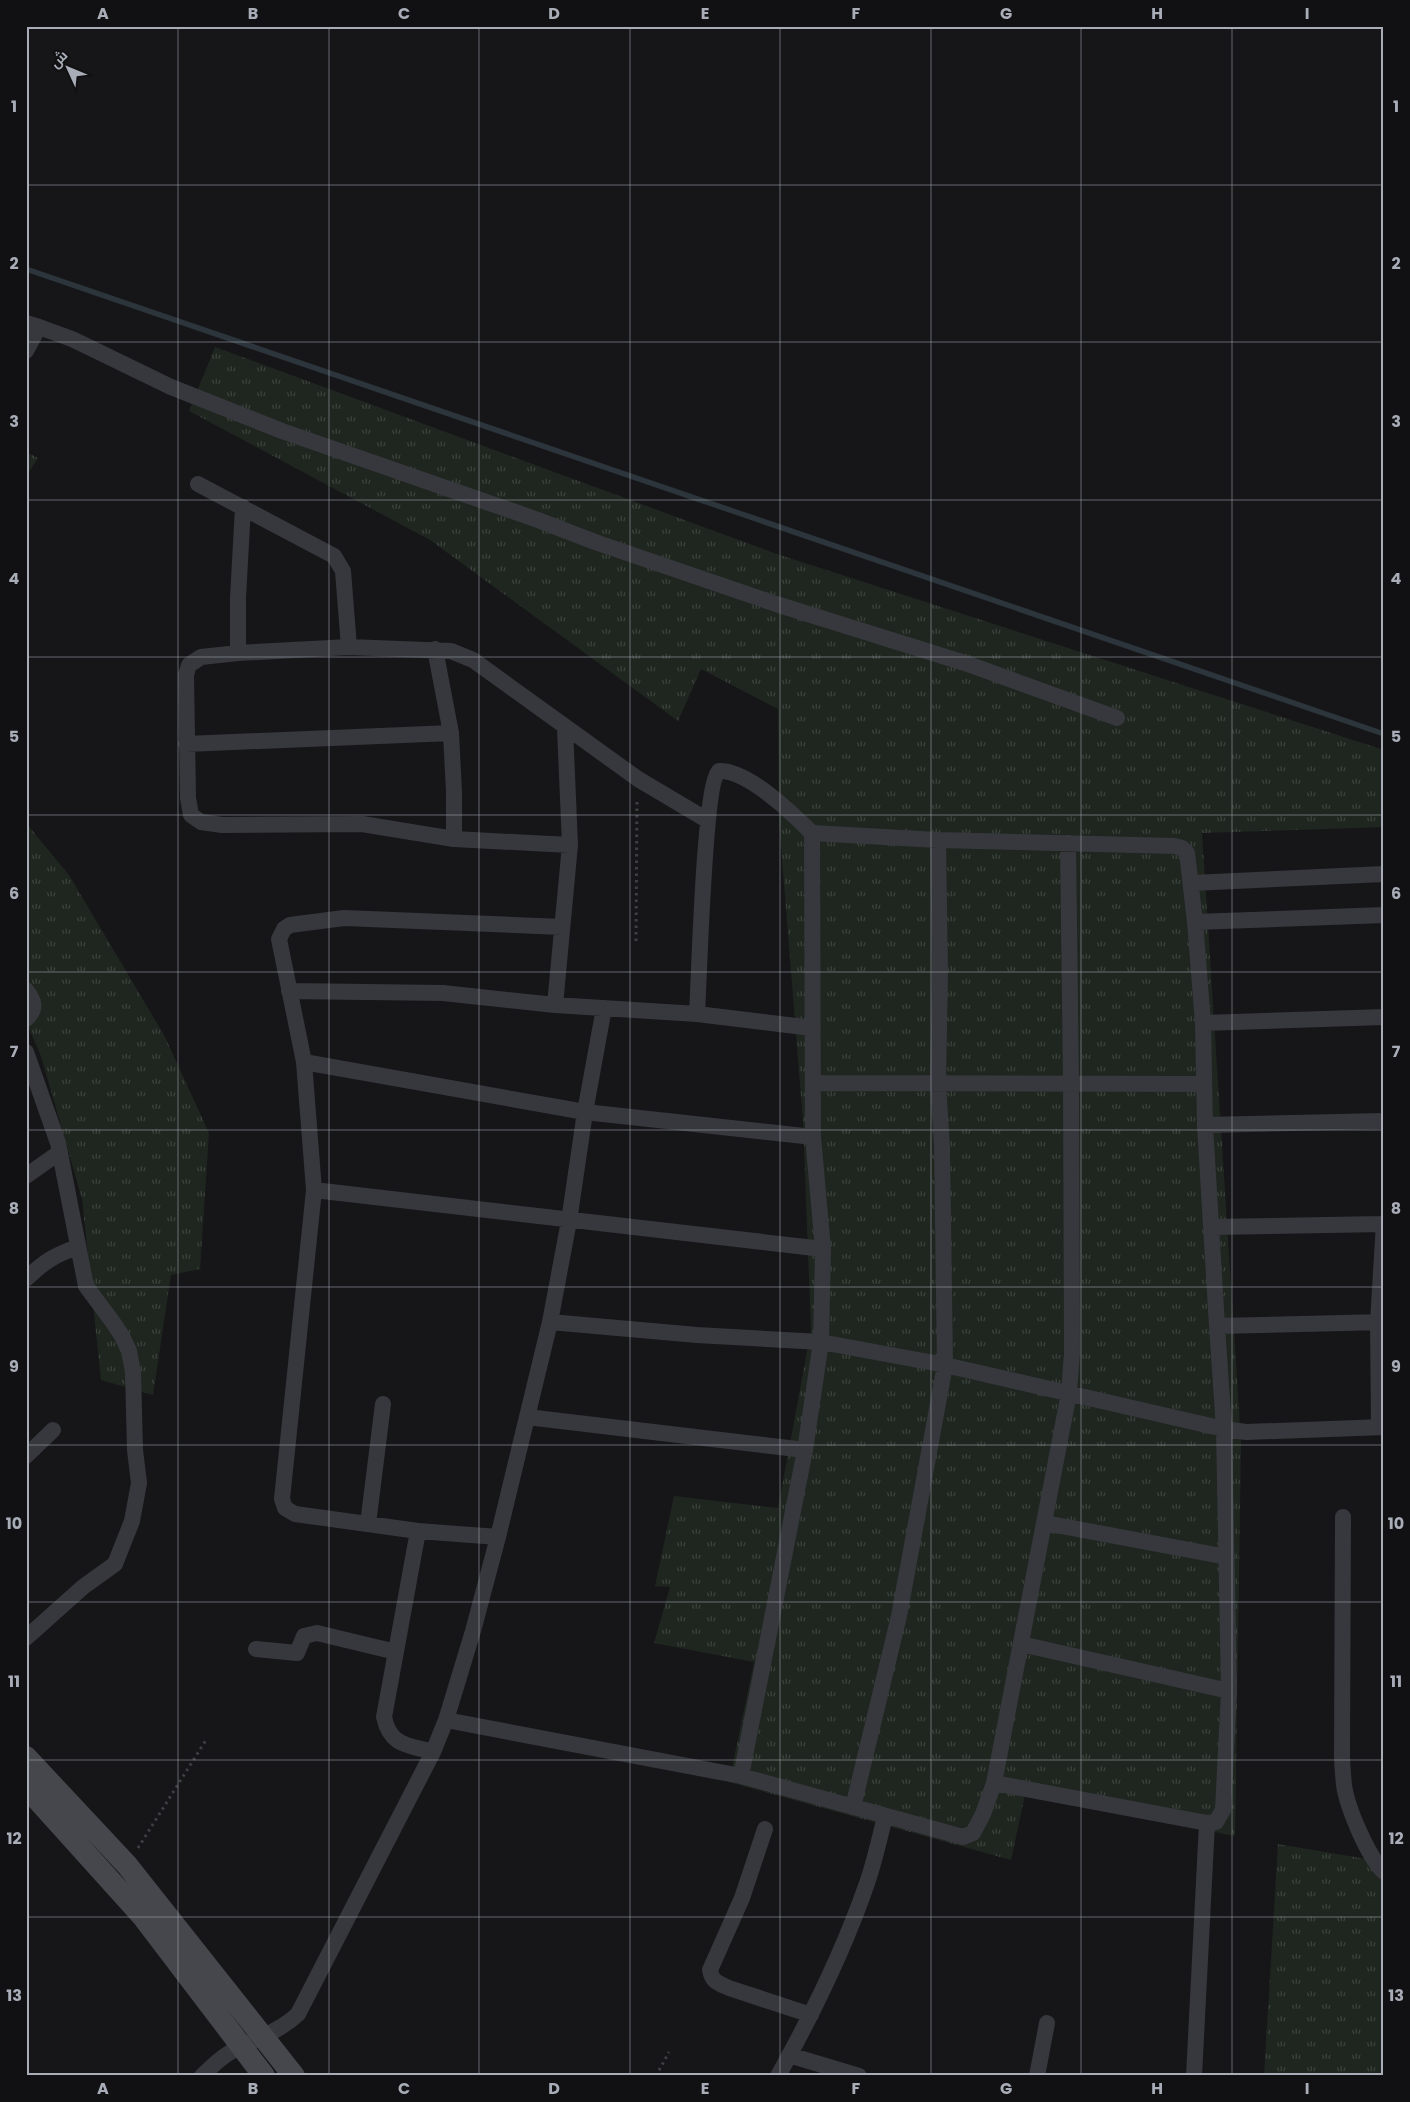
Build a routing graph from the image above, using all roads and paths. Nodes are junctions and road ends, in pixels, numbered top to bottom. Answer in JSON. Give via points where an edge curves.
{"nodes":[{"id":1,"x":32,"y":325,"type":"edge"},
{"id":2,"x":26,"y":351,"type":"edge"},
{"id":3,"x":198,"y":484,"type":"dead end"},
{"id":4,"x":243,"y":508,"type":"junction"},
{"id":5,"x":349,"y":647,"type":"junction"},
{"id":6,"x":435,"y":649,"type":"junction"},
{"id":7,"x":238,"y":653,"type":"junction"},
{"id":8,"x":1118,"y":718,"type":"dead end"},
{"id":9,"x":564,"y":728,"type":"junction"},
{"id":10,"x":451,"y":733,"type":"junction"},
{"id":11,"x":186,"y":744,"type":"junction"},
{"id":12,"x":638,"y":779,"type":"junction"},
{"id":13,"x":707,"y":820,"type":"junction"},
{"id":14,"x":812,"y":833,"type":"junction"},
{"id":15,"x":454,"y":840,"type":"junction"},
{"id":16,"x":938,"y":840,"type":"junction"},
{"id":17,"x":1068,"y":843,"type":"junction"},
{"id":18,"x":570,"y":845,"type":"junction"},
{"id":19,"x":1384,"y":874,"type":"edge"},
{"id":20,"x":1192,"y":883,"type":"junction"},
{"id":21,"x":1384,"y":915,"type":"edge"},
{"id":22,"x":1195,"y":922,"type":"junction"},
{"id":23,"x":562,"y":927,"type":"junction"},
{"id":24,"x":636,"y":941,"type":"dead end"},
{"id":25,"x":26,"y":990,"type":"edge"},
{"id":26,"x":288,"y":991,"type":"junction"},
{"id":27,"x":555,"y":1004,"type":"junction"},
{"id":28,"x":604,"y":1008,"type":"junction"},
{"id":29,"x":697,"y":1014,"type":"junction"},
{"id":30,"x":1384,"y":1017,"type":"edge"},
{"id":31,"x":26,"y":1019,"type":"edge"},
{"id":32,"x":1203,"y":1023,"type":"junction"},
{"id":33,"x":812,"y":1028,"type":"junction"},
{"id":34,"x":26,"y":1052,"type":"edge"},
{"id":35,"x":304,"y":1062,"type":"junction"},
{"id":36,"x":813,"y":1083,"type":"junction"},
{"id":37,"x":938,"y":1083,"type":"junction"},
{"id":38,"x":1071,"y":1084,"type":"junction"},
{"id":39,"x":1204,"y":1084,"type":"junction"},
{"id":40,"x":585,"y":1112,"type":"junction"},
{"id":41,"x":1384,"y":1121,"type":"edge"},
{"id":42,"x":1205,"y":1125,"type":"junction"},
{"id":43,"x":813,"y":1137,"type":"junction"},
{"id":44,"x":60,"y":1152,"type":"junction"},
{"id":45,"x":26,"y":1176,"type":"edge"},
{"id":46,"x":314,"y":1190,"type":"junction"},
{"id":47,"x":569,"y":1220,"type":"junction"},
{"id":48,"x":1384,"y":1224,"type":"edge"},
{"id":49,"x":1212,"y":1227,"type":"junction"},
{"id":50,"x":78,"y":1248,"type":"junction"},
{"id":51,"x":823,"y":1248,"type":"junction"},
{"id":52,"x":26,"y":1279,"type":"edge"},
{"id":53,"x":550,"y":1322,"type":"junction"},
{"id":54,"x":1381,"y":1322,"type":"edge"},
{"id":55,"x":1216,"y":1326,"type":"junction"},
{"id":56,"x":821,"y":1342,"type":"junction"},
{"id":57,"x":945,"y":1365,"type":"junction"},
{"id":58,"x":1069,"y":1393,"type":"junction"},
{"id":59,"x":383,"y":1404,"type":"dead end"},
{"id":60,"x":527,"y":1417,"type":"junction"},
{"id":61,"x":1381,"y":1426,"type":"edge"},
{"id":62,"x":1224,"y":1429,"type":"junction"},
{"id":63,"x":53,"y":1430,"type":"dead end"},
{"id":64,"x":805,"y":1450,"type":"junction"},
{"id":65,"x":26,"y":1456,"type":"edge"},
{"id":66,"x":1343,"y":1517,"type":"dead end"},
{"id":67,"x":1045,"y":1523,"type":"junction"},
{"id":68,"x":368,"y":1524,"type":"junction"},
{"id":69,"x":418,"y":1531,"type":"junction"},
{"id":70,"x":498,"y":1537,"type":"junction"},
{"id":71,"x":1227,"y":1557,"type":"junction"},
{"id":72,"x":26,"y":1638,"type":"edge"},
{"id":73,"x":1021,"y":1644,"type":"junction"},
{"id":74,"x":256,"y":1649,"type":"dead end"},
{"id":75,"x":396,"y":1652,"type":"junction"},
{"id":76,"x":1228,"y":1691,"type":"junction"},
{"id":77,"x":446,"y":1720,"type":"junction"},
{"id":78,"x":206,"y":1740,"type":"dead end"},
{"id":79,"x":433,"y":1752,"type":"junction"},
{"id":80,"x":26,"y":1757,"type":"edge"},
{"id":81,"x":741,"y":1776,"type":"junction"},
{"id":82,"x":994,"y":1783,"type":"junction"},
{"id":83,"x":26,"y":1787,"type":"edge"},
{"id":84,"x":853,"y":1807,"type":"junction"},
{"id":85,"x":885,"y":1817,"type":"junction"},
{"id":86,"x":1207,"y":1823,"type":"junction"},
{"id":87,"x":765,"y":1829,"type":"dead end"},
{"id":88,"x":127,"y":1865,"type":"junction"},
{"id":89,"x":1384,"y":1872,"type":"edge"},
{"id":90,"x":811,"y":2015,"type":"junction"},
{"id":91,"x":1047,"y":2023,"type":"dead end"},
{"id":92,"x":264,"y":2038,"type":"junction"},
{"id":93,"x":242,"y":2046,"type":"junction"},
{"id":94,"x":669,"y":2052,"type":"dead end"},
{"id":95,"x":790,"y":2055,"type":"junction"},
{"id":96,"x":202,"y":2076,"type":"edge"},
{"id":97,"x":264,"y":2076,"type":"edge"},
{"id":98,"x":294,"y":2076,"type":"edge"},
{"id":99,"x":656,"y":2076,"type":"edge"},
{"id":100,"x":778,"y":2076,"type":"edge"},
{"id":101,"x":859,"y":2076,"type":"edge"},
{"id":102,"x":1037,"y":2076,"type":"edge"},
{"id":103,"x":1194,"y":2076,"type":"edge"}],
"edges":[{"from":1,"to":2,"type":"street"},
{"from":1,"to":8,"type":"street","via":[[72,339],[171,387],[282,431],[595,542],[776,604],[968,664]]},
{"from":3,"to":4,"type":"street"},
{"from":4,"to":5,"type":"street","via":[[334,556],[343,571]]},
{"from":4,"to":7,"type":"street"},
{"from":5,"to":6,"type":"street"},
{"from":5,"to":7,"type":"street"},
{"from":6,"to":9,"type":"street","via":[[451,651],[473,660]]},
{"from":6,"to":10,"type":"street"},
{"from":7,"to":11,"type":"street","via":[[201,657],[189,665],[186,675]]},
{"from":9,"to":12,"type":"street"},
{"from":9,"to":18,"type":"street"},
{"from":10,"to":11,"type":"street"},
{"from":10,"to":15,"type":"street"},
{"from":11,"to":15,"type":"street","via":[[188,798],[192,815],[201,822],[222,825],[362,824]]},
{"from":12,"to":13,"type":"street"},
{"from":12,"to":24,"type":"path"},
{"from":13,"to":14,"type":"street","via":[[715,774],[722,770],[732,772],[785,805]]},
{"from":13,"to":29,"type":"street"},
{"from":14,"to":16,"type":"street"},
{"from":14,"to":33,"type":"street"},
{"from":15,"to":18,"type":"street"},
{"from":16,"to":17,"type":"street"},
{"from":16,"to":37,"type":"street"},
{"from":17,"to":20,"type":"street","via":[[1182,848]]},
{"from":17,"to":38,"type":"street"},
{"from":18,"to":23,"type":"street"},
{"from":19,"to":20,"type":"street"},
{"from":20,"to":22,"type":"street"},
{"from":21,"to":22,"type":"street"},
{"from":22,"to":32,"type":"street"},
{"from":23,"to":26,"type":"street","via":[[344,918],[290,925],[279,939]]},
{"from":23,"to":27,"type":"street"},
{"from":25,"to":31,"type":"street","via":[[35,1006]]},
{"from":26,"to":27,"type":"street","via":[[443,993]]},
{"from":26,"to":35,"type":"street"},
{"from":27,"to":28,"type":"street"},
{"from":28,"to":29,"type":"street"},
{"from":28,"to":40,"type":"street"},
{"from":29,"to":33,"type":"street"},
{"from":30,"to":32,"type":"street"},
{"from":32,"to":39,"type":"street"},
{"from":33,"to":36,"type":"street"},
{"from":34,"to":44,"type":"street"},
{"from":35,"to":40,"type":"street"},
{"from":35,"to":46,"type":"street"},
{"from":36,"to":37,"type":"street"},
{"from":36,"to":43,"type":"street"},
{"from":37,"to":38,"type":"street"},
{"from":37,"to":57,"type":"street"},
{"from":38,"to":39,"type":"street"},
{"from":38,"to":58,"type":"street","via":[[1072,1353]]},
{"from":39,"to":42,"type":"street"},
{"from":40,"to":43,"type":"street"},
{"from":40,"to":47,"type":"street"},
{"from":41,"to":42,"type":"street"},
{"from":42,"to":49,"type":"street"},
{"from":43,"to":51,"type":"street"},
{"from":44,"to":45,"type":"street"},
{"from":44,"to":50,"type":"street"},
{"from":46,"to":47,"type":"street"},
{"from":46,"to":68,"type":"street","via":[[282,1499],[285,1508],[295,1514]]},
{"from":47,"to":51,"type":"street"},
{"from":47,"to":53,"type":"street"},
{"from":48,"to":49,"type":"street"},
{"from":48,"to":54,"type":"street"},
{"from":49,"to":55,"type":"street"},
{"from":50,"to":52,"type":"street","via":[[57,1254]]},
{"from":50,"to":72,"type":"street","via":[[86,1286],[129,1351],[133,1372],[138,1494],[115,1564]]},
{"from":51,"to":56,"type":"street"},
{"from":53,"to":56,"type":"street"},
{"from":53,"to":60,"type":"street"},
{"from":54,"to":55,"type":"street"},
{"from":54,"to":61,"type":"street"},
{"from":55,"to":62,"type":"street"},
{"from":56,"to":57,"type":"street"},
{"from":56,"to":64,"type":"street"},
{"from":57,"to":58,"type":"street"},
{"from":57,"to":84,"type":"street","via":[[898,1616]]},
{"from":58,"to":62,"type":"street"},
{"from":58,"to":67,"type":"street"},
{"from":59,"to":68,"type":"street"},
{"from":60,"to":64,"type":"street"},
{"from":60,"to":70,"type":"street"},
{"from":61,"to":62,"type":"street","via":[[1246,1432]]},
{"from":62,"to":71,"type":"street"},
{"from":63,"to":65,"type":"street"},
{"from":64,"to":81,"type":"street"},
{"from":66,"to":89,"type":"street","via":[[1344,1787],[1355,1822]]},
{"from":67,"to":71,"type":"street"},
{"from":67,"to":73,"type":"street"},
{"from":68,"to":69,"type":"street"},
{"from":69,"to":70,"type":"street"},
{"from":69,"to":75,"type":"street"},
{"from":70,"to":77,"type":"street"},
{"from":71,"to":76,"type":"street"},
{"from":73,"to":76,"type":"street"},
{"from":73,"to":82,"type":"street"},
{"from":74,"to":75,"type":"street","via":[[297,1653],[304,1636],[317,1633]]},
{"from":75,"to":79,"type":"street","via":[[384,1717],[386,1730],[397,1742]]},
{"from":76,"to":86,"type":"street","via":[[1223,1810],[1216,1822]]},
{"from":77,"to":79,"type":"street"},
{"from":77,"to":81,"type":"street"},
{"from":78,"to":88,"type":"path"},
{"from":79,"to":92,"type":"street","via":[[298,2014]]},
{"from":80,"to":88,"type":"street"},
{"from":81,"to":84,"type":"street"},
{"from":82,"to":85,"type":"street","via":[[983,1814],[968,1837]]},
{"from":82,"to":86,"type":"street"},
{"from":83,"to":93,"type":"street","via":[[144,1918]]},
{"from":84,"to":85,"type":"street"},
{"from":85,"to":90,"type":"street","via":[[867,1886]]},
{"from":86,"to":103,"type":"street"},
{"from":87,"to":90,"type":"street","via":[[742,1898],[710,1970],[716,1982],[729,1988]]},
{"from":88,"to":92,"type":"street"},
{"from":90,"to":95,"type":"street"},
{"from":91,"to":102,"type":"street"},
{"from":92,"to":93,"type":"street"},
{"from":92,"to":98,"type":"street"},
{"from":93,"to":96,"type":"street"},
{"from":93,"to":97,"type":"street"},
{"from":94,"to":99,"type":"path"},
{"from":95,"to":100,"type":"street"},
{"from":95,"to":101,"type":"street"}]}
